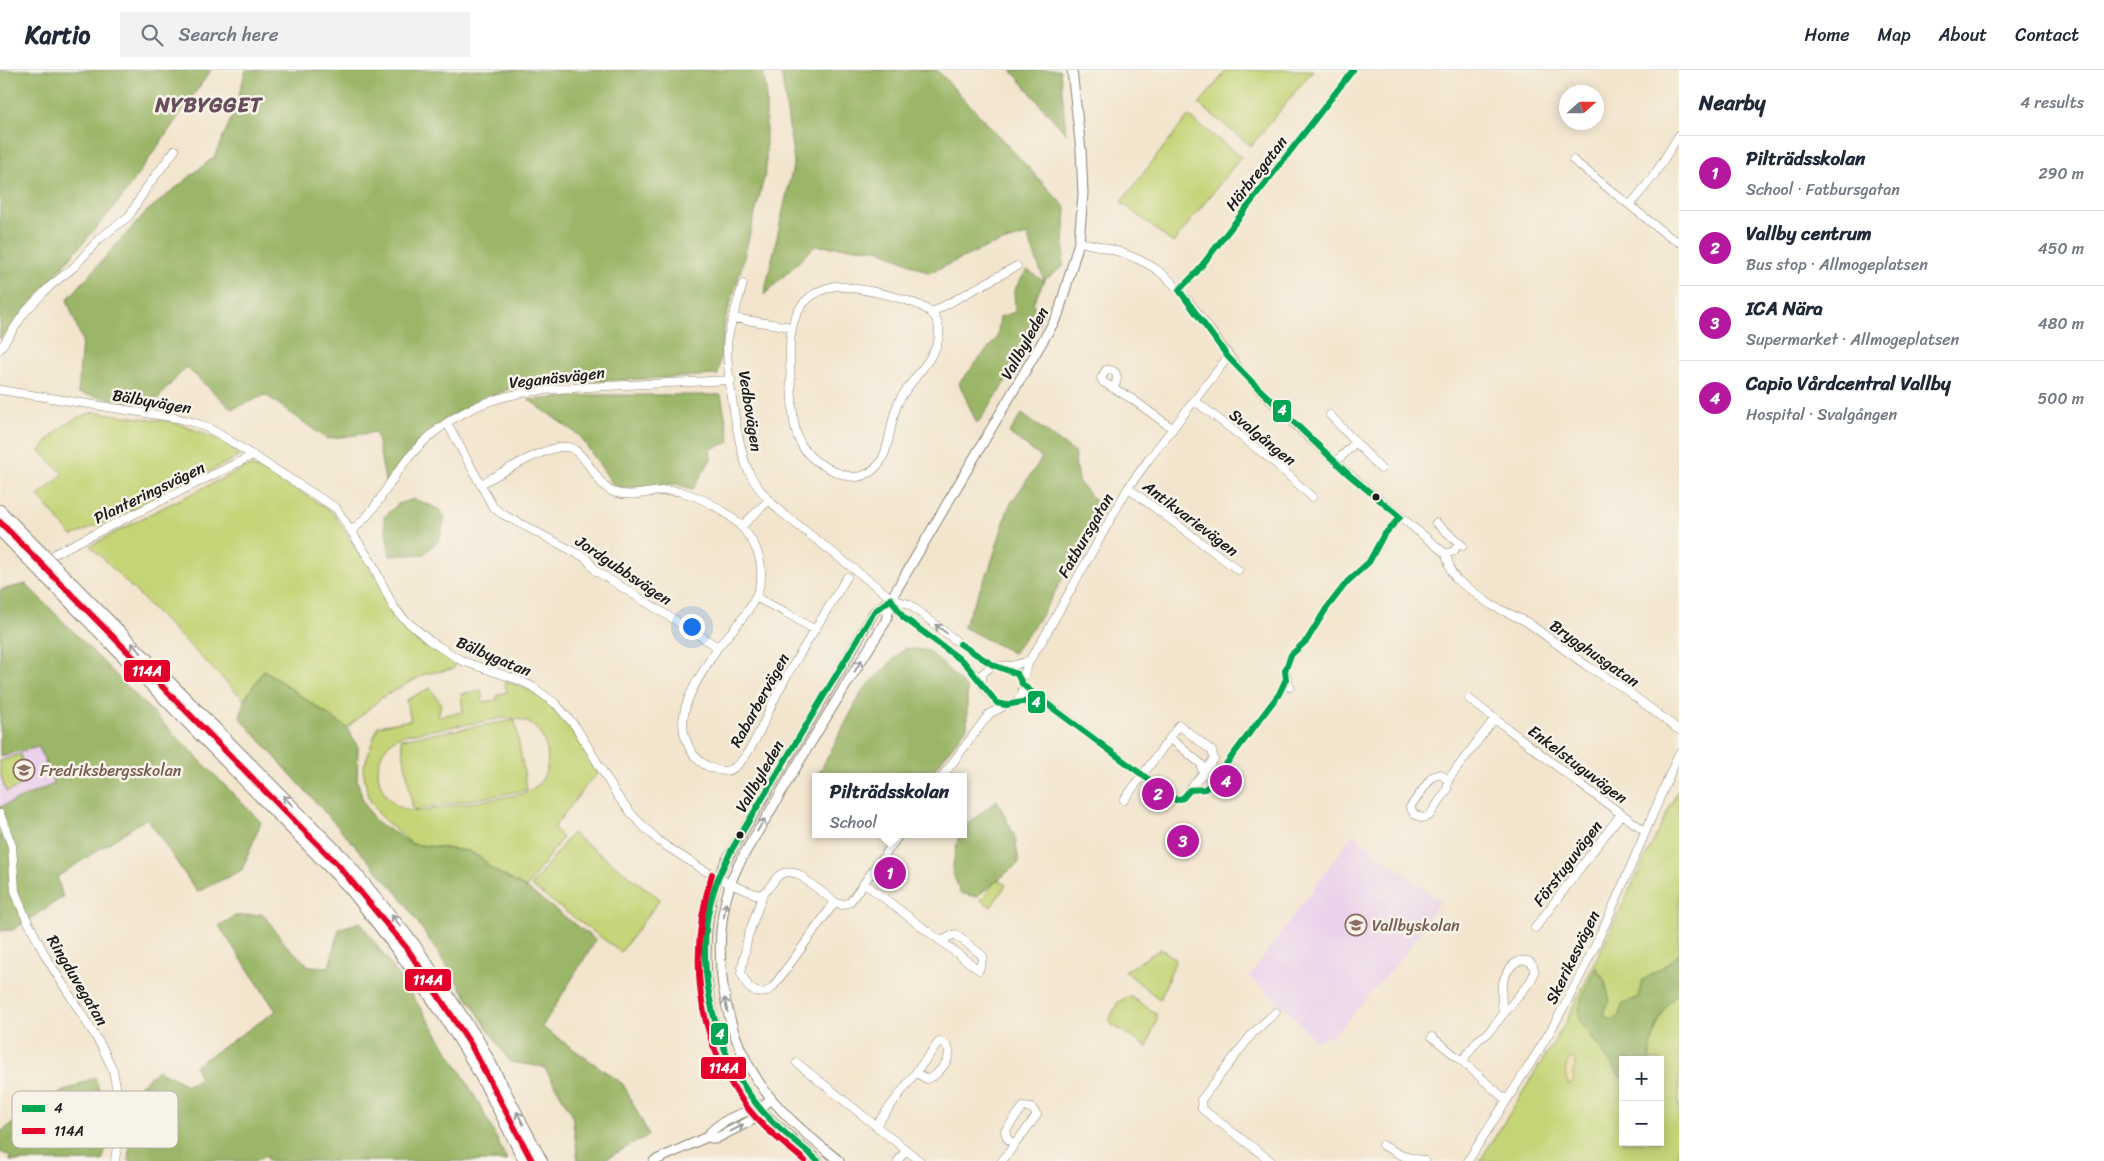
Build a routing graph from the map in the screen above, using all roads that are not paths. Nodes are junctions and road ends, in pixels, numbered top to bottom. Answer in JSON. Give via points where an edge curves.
{"nodes":[{"id":1,"x":1072,"y":70,"type":"edge"},
{"id":2,"x":1353,"y":70,"type":"edge"},
{"id":3,"x":1679,"y":136,"type":"edge"},
{"id":4,"x":175,"y":150,"type":"dead end"},
{"id":5,"x":1573,"y":160,"type":"dead end"},
{"id":6,"x":1630,"y":205,"type":"junction"},
{"id":7,"x":1079,"y":242,"type":"junction"},
{"id":8,"x":1679,"y":242,"type":"edge"},
{"id":9,"x":1017,"y":266,"type":"dead end"},
{"id":10,"x":742,"y":284,"type":"dead end"},
{"id":11,"x":1179,"y":290,"type":"junction"},
{"id":12,"x":931,"y":313,"type":"junction"},
{"id":13,"x":733,"y":318,"type":"junction"},
{"id":14,"x":791,"y":327,"type":"junction"},
{"id":15,"x":0,"y":349,"type":"edge"},
{"id":16,"x":1228,"y":357,"type":"junction"},
{"id":17,"x":731,"y":380,"type":"junction"},
{"id":18,"x":1113,"y":388,"type":"dead end"},
{"id":19,"x":0,"y":390,"type":"edge"},
{"id":20,"x":1195,"y":401,"type":"junction"},
{"id":21,"x":1330,"y":415,"type":"dead end"},
{"id":22,"x":447,"y":423,"type":"junction"},
{"id":23,"x":1173,"y":429,"type":"junction"},
{"id":24,"x":1355,"y":443,"type":"junction"},
{"id":25,"x":253,"y":455,"type":"junction"},
{"id":26,"x":1336,"y":462,"type":"junction"},
{"id":27,"x":1381,"y":469,"type":"dead end"},
{"id":28,"x":481,"y":484,"type":"junction"},
{"id":29,"x":1128,"y":488,"type":"junction"},
{"id":30,"x":1312,"y":496,"type":"dead end"},
{"id":31,"x":768,"y":500,"type":"junction"},
{"id":32,"x":336,"y":508,"type":"joint"},
{"id":33,"x":0,"y":510,"type":"edge"},
{"id":34,"x":1400,"y":517,"type":"junction"},
{"id":35,"x":1436,"y":523,"type":"dead end"},
{"id":36,"x":741,"y":526,"type":"junction"},
{"id":37,"x":352,"y":530,"type":"junction"},
{"id":38,"x":0,"y":531,"type":"edge"},
{"id":39,"x":56,"y":553,"type":"dead end"},
{"id":40,"x":1446,"y":554,"type":"junction"},
{"id":41,"x":1238,"y":570,"type":"dead end"},
{"id":42,"x":847,"y":577,"type":"dead end"},
{"id":43,"x":755,"y":597,"type":"junction"},
{"id":44,"x":891,"y":599,"type":"junction"},
{"id":45,"x":815,"y":630,"type":"junction"},
{"id":46,"x":718,"y":647,"type":"junction"},
{"id":47,"x":1029,"y":661,"type":"junction"},
{"id":48,"x":996,"y":665,"type":"junction"},
{"id":49,"x":1286,"y":679,"type":"junction"},
{"id":50,"x":981,"y":681,"type":"junction"},
{"id":51,"x":1022,"y":683,"type":"junction"},
{"id":52,"x":1290,"y":687,"type":"dead end"},
{"id":53,"x":986,"y":692,"type":"junction"},
{"id":54,"x":1469,"y":699,"type":"dead end"},
{"id":55,"x":1016,"y":702,"type":"junction"},
{"id":56,"x":1046,"y":703,"type":"junction"},
{"id":57,"x":1006,"y":705,"type":"junction"},
{"id":58,"x":989,"y":714,"type":"junction"},
{"id":59,"x":1495,"y":718,"type":"junction"},
{"id":60,"x":1679,"y":730,"type":"edge"},
{"id":61,"x":1170,"y":738,"type":"junction"},
{"id":62,"x":1679,"y":753,"type":"edge"},
{"id":63,"x":945,"y":773,"type":"edge"},
{"id":64,"x":1203,"y":774,"type":"junction"},
{"id":65,"x":1142,"y":775,"type":"junction"},
{"id":66,"x":1448,"y":780,"type":"junction"},
{"id":67,"x":1190,"y":790,"type":"junction"},
{"id":68,"x":1124,"y":800,"type":"dead end"},
{"id":69,"x":0,"y":814,"type":"edge"},
{"id":70,"x":1621,"y":814,"type":"junction"},
{"id":71,"x":1645,"y":831,"type":"junction"},
{"id":72,"x":897,"y":838,"type":"edge"},
{"id":73,"x":720,"y":877,"type":"junction"},
{"id":74,"x":864,"y":883,"type":"junction"},
{"id":75,"x":730,"y":884,"type":"junction"},
{"id":76,"x":763,"y":894,"type":"junction"},
{"id":77,"x":835,"y":902,"type":"junction"},
{"id":78,"x":1534,"y":928,"type":"dead end"},
{"id":79,"x":941,"y":941,"type":"junction"},
{"id":80,"x":1276,"y":1012,"type":"dead end"},
{"id":81,"x":1503,"y":1015,"type":"junction"},
{"id":82,"x":1432,"y":1037,"type":"dead end"},
{"id":83,"x":1462,"y":1061,"type":"junction"},
{"id":84,"x":797,"y":1063,"type":"dead end"},
{"id":85,"x":916,"y":1073,"type":"junction"},
{"id":86,"x":746,"y":1090,"type":"junction"},
{"id":87,"x":117,"y":1091,"type":"edge"},
{"id":88,"x":771,"y":1099,"type":"junction"},
{"id":89,"x":1506,"y":1100,"type":"junction"},
{"id":90,"x":760,"y":1109,"type":"junction"},
{"id":91,"x":739,"y":1115,"type":"junction"},
{"id":92,"x":876,"y":1125,"type":"junction"},
{"id":93,"x":707,"y":1136,"type":"junction"},
{"id":94,"x":1014,"y":1145,"type":"junction"},
{"id":95,"x":1382,"y":1145,"type":"dead end"},
{"id":96,"x":117,"y":1148,"type":"edge"},
{"id":97,"x":906,"y":1150,"type":"junction"},
{"id":98,"x":115,"y":1161,"type":"edge"},
{"id":99,"x":524,"y":1161,"type":"edge"},
{"id":100,"x":542,"y":1161,"type":"edge"},
{"id":101,"x":654,"y":1161,"type":"edge"},
{"id":102,"x":818,"y":1161,"type":"edge"},
{"id":103,"x":839,"y":1161,"type":"edge"},
{"id":104,"x":898,"y":1161,"type":"edge"},
{"id":105,"x":920,"y":1161,"type":"edge"},
{"id":106,"x":1002,"y":1161,"type":"edge"},
{"id":107,"x":1271,"y":1161,"type":"edge"},
{"id":108,"x":1425,"y":1161,"type":"edge"},
{"id":109,"x":1468,"y":1161,"type":"edge"}],
"edges":[{"from":1,"to":7,"type":"main road","name":"Vallbyleden","via":[[1083,177]]},
{"from":2,"to":11,"type":"street","name":"Härbregatan","via":[[1196,273]]},
{"from":3,"to":6,"type":"street","via":[[1653,177]]},
{"from":4,"to":15,"type":"street","via":[[130,216],[99,239],[25,312]]},
{"from":5,"to":6,"type":"street"},
{"from":6,"to":8,"type":"street"},
{"from":7,"to":11,"type":"street","via":[[1115,250],[1145,262]]},
{"from":7,"to":44,"type":"main road","name":"Vallbyleden","via":[[1058,315]]},
{"from":9,"to":12,"type":"street"},
{"from":10,"to":13,"type":"street","name":"Vedbovägen"},
{"from":11,"to":16,"type":"street"},
{"from":12,"to":14,"type":"street","via":[[875,291],[835,286],[823,288],[807,299]]},
{"from":12,"to":14,"type":"street","via":[[938,334],[932,357],[898,403],[882,460],[860,477],[840,474],[818,464],[800,445],[794,421],[789,349]]},
{"from":13,"to":14,"type":"street"},
{"from":13,"to":17,"type":"street","name":"Vedbovägen","via":[[728,338]]},
{"from":16,"to":20,"type":"street","name":"Fatbursgatan"},
{"from":16,"to":26,"type":"street"},
{"from":17,"to":22,"type":"street","name":"Veganäsvägen","via":[[527,391],[486,402]]},
{"from":17,"to":31,"type":"street","name":"Vedbovägen","via":[[742,455],[752,478]]},
{"from":18,"to":23,"type":"street"},
{"from":19,"to":25,"type":"street","name":"Bälbyvägen","via":[[184,419],[216,432]]},
{"from":20,"to":23,"type":"street","name":"Fatbursgatan"},
{"from":20,"to":30,"type":"street","name":"Svalgången","via":[[1274,461]]},
{"from":21,"to":24,"type":"street"},
{"from":22,"to":28,"type":"street","name":"Jordgubbsvägen"},
{"from":22,"to":37,"type":"street","name":"Veganäsvägen","via":[[420,445],[365,520]]},
{"from":23,"to":29,"type":"street","name":"Fatbursgatan"},
{"from":24,"to":26,"type":"street"},
{"from":24,"to":27,"type":"street"},
{"from":25,"to":32,"type":"street","name":"Bälbyvägen"},
{"from":25,"to":39,"type":"street","name":"Planteringsvägen"},
{"from":26,"to":34,"type":"street"},
{"from":28,"to":36,"type":"street","via":[[551,449],[569,447],[611,491],[622,495],[680,491],[722,510]]},
{"from":28,"to":46,"type":"street","name":"Jordgubbsvägen","via":[[493,507],[502,514],[586,558],[596,572]]},
{"from":29,"to":41,"type":"street","name":"Antikvarievägen"},
{"from":29,"to":47,"type":"street","name":"Fatbursgatan"},
{"from":31,"to":36,"type":"street"},
{"from":31,"to":44,"type":"street","name":"Vedbovägen"},
{"from":32,"to":37,"type":"street","name":"Bälbygatan"},
{"from":100,"to":33,"type":"highway","one_way":true,"via":[[479,1041],[415,945],[377,897],[344,858]]},
{"from":34,"to":40,"type":"street"},
{"from":34,"to":49,"type":"street","via":[[1383,536],[1369,562],[1347,582],[1306,640],[1291,655]]},
{"from":35,"to":40,"type":"street","via":[[1461,544]]},
{"from":36,"to":43,"type":"street","via":[[758,552],[761,573]]},
{"from":37,"to":73,"type":"street","name":"Bälbygatan","via":[[393,606],[403,618],[454,656],[519,680],[545,695],[576,727],[615,792],[636,819],[660,842]]},
{"from":38,"to":99,"type":"highway","via":[[349,888],[400,951],[462,1044]]},
{"from":40,"to":60,"type":"street","name":"Brygghusgatan","via":[[1456,579],[1491,605],[1527,622]]},
{"from":42,"to":45,"type":"street","name":"Rabarbervägen"},
{"from":43,"to":45,"type":"street"},
{"from":43,"to":46,"type":"street","via":[[740,622]]},
{"from":48,"to":44,"type":"street","one_way":true,"via":[[960,644],[909,604]]},
{"from":44,"to":50,"type":"street","via":[[904,617],[965,663]]},
{"from":44,"to":73,"type":"main road","name":"Vallbyleden","via":[[874,612]]},
{"from":75,"to":44,"type":"main road","name":"Vallbyleden","one_way":true,"via":[[789,778],[886,621]]},
{"from":45,"to":46,"type":"street","name":"Rabarbervägen","via":[[780,688],[746,756],[734,769],[718,771],[700,762],[689,750],[681,729],[691,693]]},
{"from":47,"to":48,"type":"street","via":[[1011,666]]},
{"from":47,"to":51,"type":"street","name":"Fatbursgatan"},
{"from":48,"to":50,"type":"street","via":[[986,669]]},
{"from":48,"to":51,"type":"street","via":[[1017,674]]},
{"from":49,"to":52,"type":"street"},
{"from":49,"to":67,"type":"street","via":[[1279,694],[1211,784],[1200,791]]},
{"from":50,"to":53,"type":"street"},
{"from":51,"to":55,"type":"street","via":[[1022,693]]},
{"from":51,"to":56,"type":"street"},
{"from":53,"to":57,"type":"street"},
{"from":53,"to":58,"type":"street"},
{"from":54,"to":59,"type":"street","name":"Enkelstuguvägen"},
{"from":55,"to":56,"type":"street"},
{"from":55,"to":57,"type":"street"},
{"from":56,"to":65,"type":"street"},
{"from":57,"to":58,"type":"street"},
{"from":58,"to":63,"type":"street"},
{"from":59,"to":66,"type":"street"},
{"from":59,"to":70,"type":"street","name":"Enkelstuguvägen"},
{"from":61,"to":64,"type":"street","via":[[1202,764]]},
{"from":61,"to":64,"type":"street","via":[[1179,726],[1212,751],[1214,759]]},
{"from":61,"to":65,"type":"street"},
{"from":62,"to":71,"type":"street","name":"Skerikesvägen"},
{"from":64,"to":67,"type":"street"},
{"from":65,"to":67,"type":"street","via":[[1176,800]]},
{"from":65,"to":68,"type":"street"},
{"from":66,"to":66,"type":"street","via":[[1447,790],[1430,816],[1422,818],[1414,814],[1410,807],[1432,777],[1440,774]]},
{"from":69,"to":87,"type":"street","name":"Ringduvegatan","via":[[12,846],[15,891],[21,907],[46,957],[102,1047],[113,1070]]},
{"from":70,"to":71,"type":"street","name":"Enkelstuguvägen"},
{"from":70,"to":78,"type":"street","name":"Förstuguvägen"},
{"from":71,"to":89,"type":"street","name":"Skerikesvägen","via":[[1573,989]]},
{"from":72,"to":74,"type":"street"},
{"from":73,"to":75,"type":"street"},
{"from":73,"to":86,"type":"main road","name":"Vallbyleden","via":[[711,900],[707,943],[711,1008],[726,1054]]},
{"from":74,"to":77,"type":"street","via":[[850,902],[842,905]]},
{"from":74,"to":79,"type":"street"},
{"from":75,"to":76,"type":"street"},
{"from":88,"to":75,"type":"main road","name":"Vallbyleden","one_way":true,"via":[[746,1062],[724,993],[722,936]]},
{"from":76,"to":77,"type":"street","via":[[779,875],[793,872]]},
{"from":76,"to":77,"type":"street","via":[[748,936],[741,973],[749,988],[762,994],[773,987]]},
{"from":79,"to":79,"type":"street","via":[[971,964],[979,970],[982,956],[975,948],[955,934]]},
{"from":80,"to":107,"type":"street","via":[[1252,1034],[1200,1104],[1202,1109]]},
{"from":81,"to":81,"type":"street","via":[[1534,976],[1534,968],[1528,961],[1518,961],[1506,974],[1502,988]]},
{"from":81,"to":83,"type":"street"},
{"from":82,"to":83,"type":"street"},
{"from":83,"to":89,"type":"street"},
{"from":84,"to":92,"type":"street"},
{"from":85,"to":85,"type":"street","via":[[939,1042],[946,1044],[950,1054],[936,1075],[927,1079]]},
{"from":85,"to":92,"type":"street"},
{"from":86,"to":90,"type":"main road","name":"Vallbyleden"},
{"from":86,"to":91,"type":"main road","via":[[745,1104]]},
{"from":88,"to":90,"type":"main road"},
{"from":88,"to":103,"type":"main road","name":"Vallbyleden"},
{"from":89,"to":109,"type":"street","name":"Skerikesvägen"},
{"from":90,"to":91,"type":"main road"},
{"from":93,"to":90,"type":"main road","one_way":true,"via":[[716,1139],[758,1118]]},
{"from":90,"to":102,"type":"main road","name":"Vallbyleden"},
{"from":91,"to":93,"type":"main road","via":[[711,1130]]},
{"from":92,"to":97,"type":"street"},
{"from":93,"to":101,"type":"main road"},
{"from":94,"to":94,"type":"street","via":[[1005,1132],[1028,1106],[1037,1115]]},
{"from":94,"to":106,"type":"street"},
{"from":95,"to":108,"type":"street","via":[[1403,1156]]},
{"from":96,"to":98,"type":"street","name":"Ringduvegatan"},
{"from":97,"to":104,"type":"street"},
{"from":97,"to":105,"type":"street"}]}
